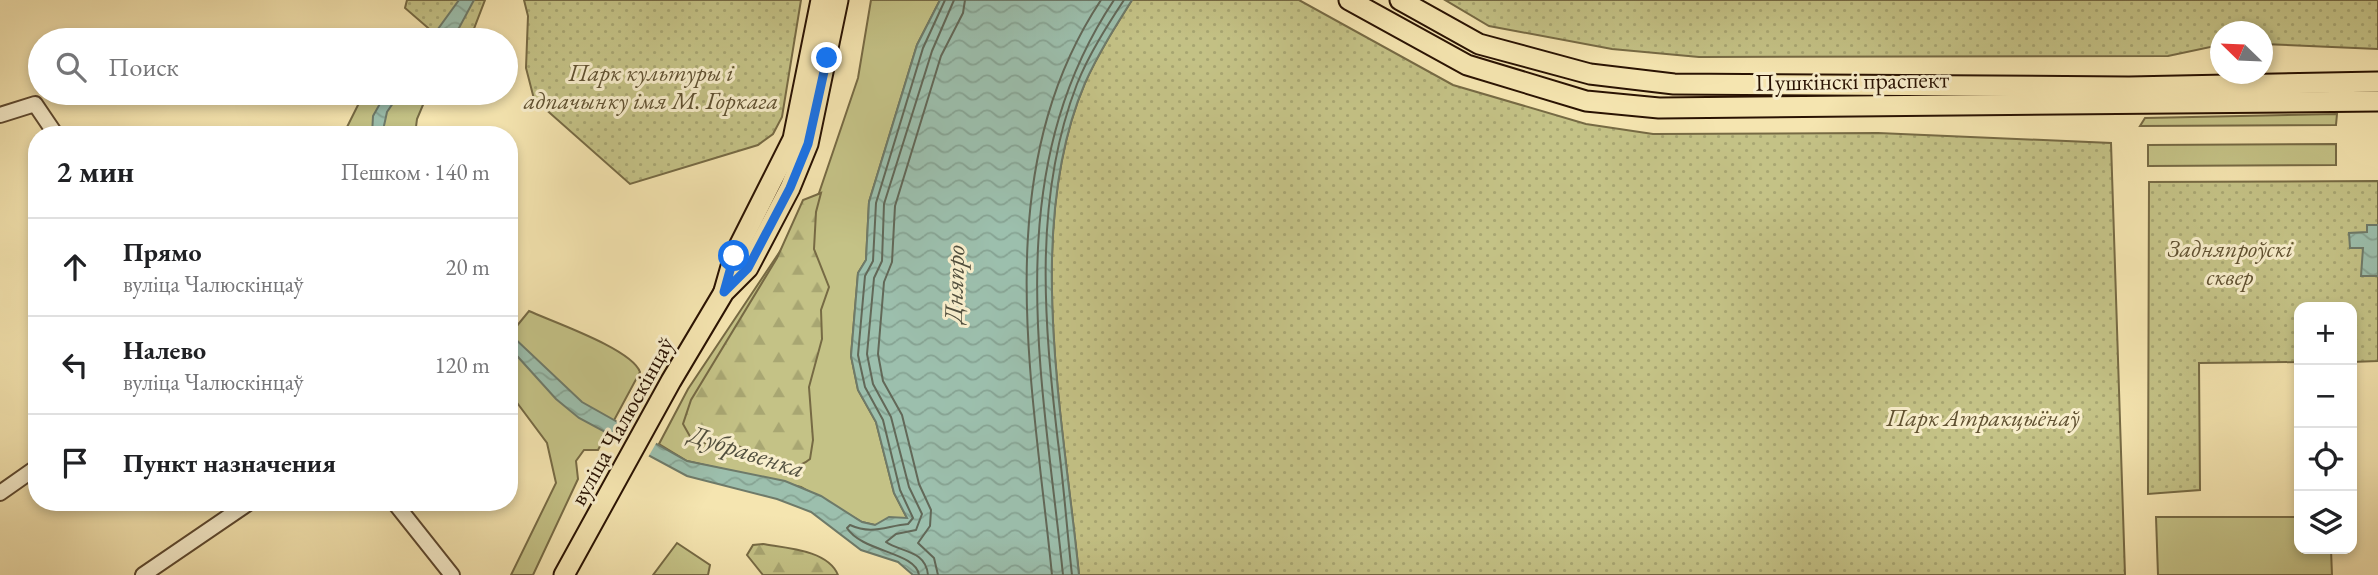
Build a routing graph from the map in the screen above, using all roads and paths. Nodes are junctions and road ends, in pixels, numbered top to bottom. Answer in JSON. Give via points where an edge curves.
{"nodes":[{"id":1,"x":821,"y":0,"type":"edge"},
{"id":2,"x":838,"y":0,"type":"edge"},
{"id":3,"x":1349,"y":0,"type":"edge"},
{"id":4,"x":1400,"y":0,"type":"edge"},
{"id":5,"x":2378,"y":82,"type":"edge"},
{"id":6,"x":2378,"y":101,"type":"edge"},
{"id":7,"x":32,"y":105,"type":"edge"},
{"id":8,"x":36,"y":105,"type":"edge"},
{"id":9,"x":0,"y":115,"type":"edge"},
{"id":10,"x":50,"y":126,"type":"edge"},
{"id":11,"x":724,"y":292,"type":"junction"},
{"id":12,"x":28,"y":474,"type":"edge"},
{"id":13,"x":0,"y":494,"type":"edge"},
{"id":14,"x":237,"y":511,"type":"edge"},
{"id":15,"x":401,"y":511,"type":"edge"},
{"id":16,"x":144,"y":575,"type":"edge"},
{"id":17,"x":452,"y":575,"type":"edge"},
{"id":18,"x":564,"y":575,"type":"edge"}],
"edges":[{"from":1,"to":11,"type":"main road","name":"вуліца Чалюскінцаў","via":[[793,139],[734,256]]},
{"from":2,"to":11,"type":"main road","name":"вуліца Чалюскінцаў","via":[[808,144],[748,268]]},
{"from":3,"to":6,"type":"main road","name":"Пушкінскі праспект","via":[[1467,65],[1586,101],[1659,108]]},
{"from":4,"to":5,"type":"main road","name":"Пушкінскі праспект","via":[[1479,44],[1590,74],[1674,84],[2129,87]]},
{"from":7,"to":9,"type":"street"},
{"from":8,"to":10,"type":"street"},
{"from":11,"to":18,"type":"main road","name":"вуліца Чалюскінцаў"},
{"from":12,"to":13,"type":"street"},
{"from":14,"to":16,"type":"street"},
{"from":15,"to":17,"type":"street"}]}
